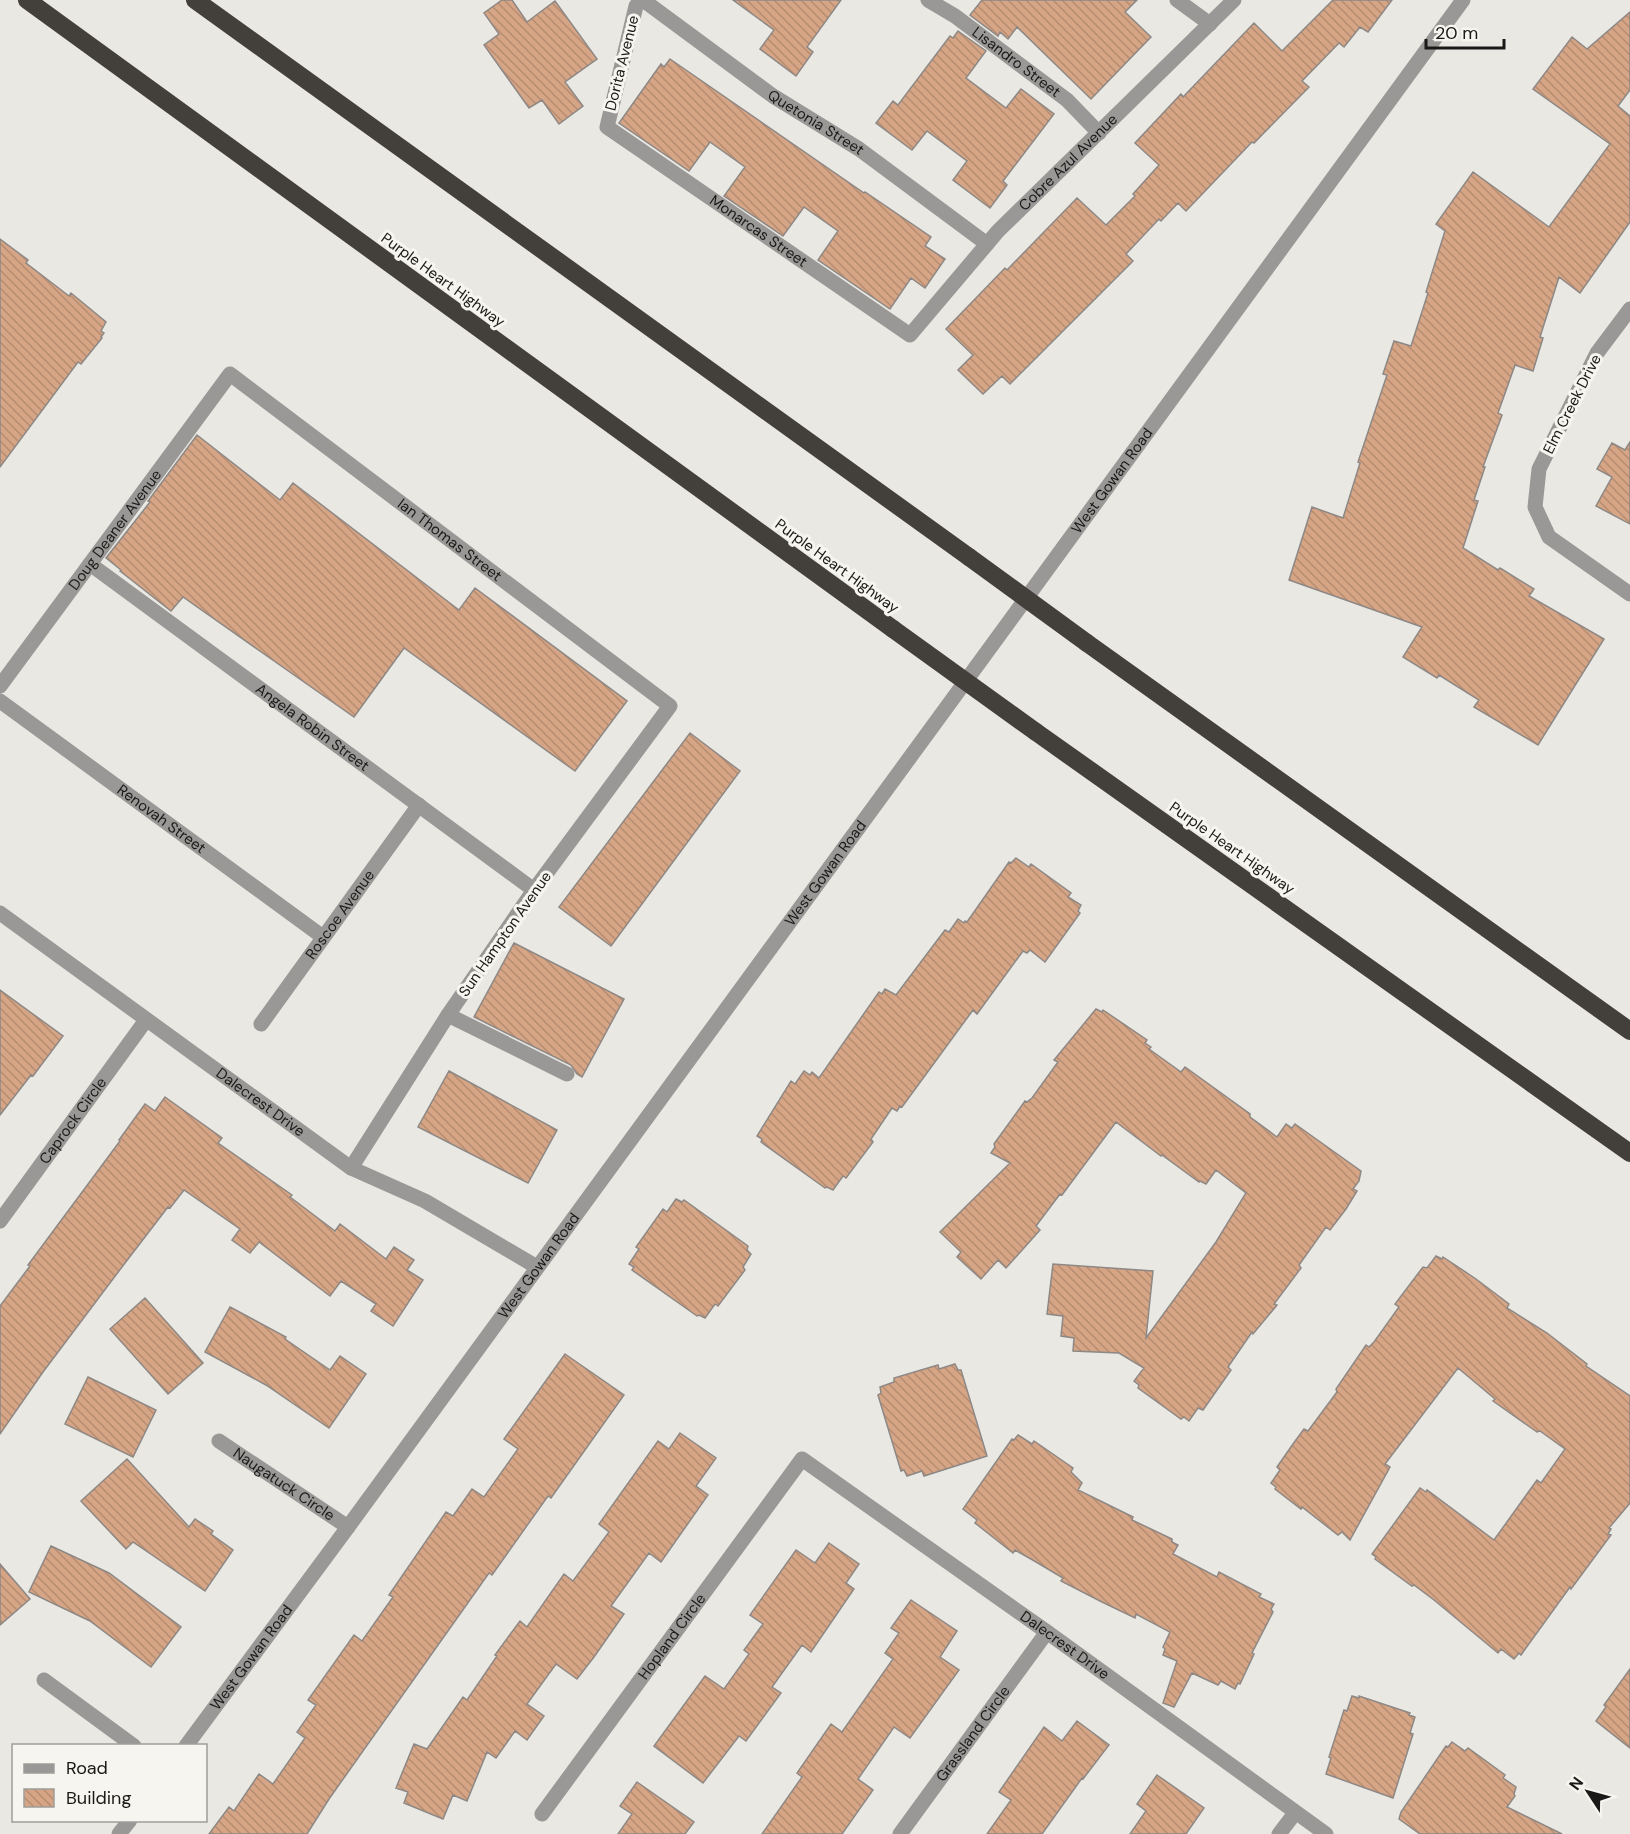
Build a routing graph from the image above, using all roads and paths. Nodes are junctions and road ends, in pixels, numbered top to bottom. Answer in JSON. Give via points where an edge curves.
{"nodes":[{"id":1,"x":27,"y":0,"type":"edge"},
{"id":2,"x":195,"y":0,"type":"edge"},
{"id":3,"x":642,"y":0,"type":"edge"},
{"id":4,"x":928,"y":0,"type":"edge"},
{"id":5,"x":1177,"y":0,"type":"edge"},
{"id":6,"x":1234,"y":0,"type":"edge"},
{"id":7,"x":1463,"y":0,"type":"edge"},
{"id":8,"x":1210,"y":24,"type":"junction"},
{"id":9,"x":607,"y":127,"type":"joint"},
{"id":10,"x":1099,"y":133,"type":"junction"},
{"id":11,"x":987,"y":244,"type":"junction"},
{"id":12,"x":1630,"y":309,"type":"edge"},
{"id":13,"x":910,"y":335,"type":"joint"},
{"id":14,"x":230,"y":374,"type":"joint"},
{"id":15,"x":90,"y":564,"type":"junction"},
{"id":16,"x":1630,"y":594,"type":"edge"},
{"id":17,"x":0,"y":686,"type":"edge"},
{"id":18,"x":0,"y":701,"type":"edge"},
{"id":19,"x":669,"y":706,"type":"joint"},
{"id":20,"x":419,"y":805,"type":"junction"},
{"id":21,"x":534,"y":890,"type":"junction"},
{"id":22,"x":0,"y":913,"type":"edge"},
{"id":23,"x":323,"y":937,"type":"junction"},
{"id":24,"x":448,"y":1015,"type":"junction"},
{"id":25,"x":146,"y":1020,"type":"junction"},
{"id":26,"x":261,"y":1024,"type":"dead end"},
{"id":27,"x":1630,"y":1031,"type":"edge"},
{"id":28,"x":567,"y":1074,"type":"dead end"},
{"id":29,"x":1630,"y":1153,"type":"edge"},
{"id":30,"x":351,"y":1168,"type":"junction"},
{"id":31,"x":0,"y":1221,"type":"edge"},
{"id":32,"x":537,"y":1267,"type":"junction"},
{"id":33,"x":219,"y":1441,"type":"dead end"},
{"id":34,"x":802,"y":1459,"type":"joint"},
{"id":35,"x":348,"y":1527,"type":"junction"},
{"id":36,"x":1047,"y":1632,"type":"junction"},
{"id":37,"x":44,"y":1680,"type":"dead end"},
{"id":38,"x":131,"y":1744,"type":"edge"},
{"id":39,"x":187,"y":1744,"type":"edge"},
{"id":40,"x":1295,"y":1813,"type":"junction"},
{"id":41,"x":542,"y":1814,"type":"dead end"},
{"id":42,"x":129,"y":1822,"type":"edge"},
{"id":43,"x":119,"y":1834,"type":"edge"},
{"id":44,"x":900,"y":1834,"type":"edge"},
{"id":45,"x":1279,"y":1834,"type":"edge"},
{"id":46,"x":1326,"y":1834,"type":"edge"}],
"edges":[{"from":1,"to":29,"type":"highway","name":"Purple Heart Highway","bridge":true,"via":[[1036,732]]},
{"from":2,"to":27,"type":"highway","bridge":true},
{"from":3,"to":9,"type":"street","name":"Dorita Avenue","via":[[636,6]]},
{"from":3,"to":11,"type":"street","name":"Quetonia Street","via":[[773,96],[859,149]]},
{"from":4,"to":10,"type":"street","name":"Lisandro Street","via":[[1067,100]]},
{"from":5,"to":8,"type":"street"},
{"from":6,"to":8,"type":"street","name":"Cobre Azul Avenue"},
{"from":7,"to":32,"type":"street","name":"West Gowan Road"},
{"from":8,"to":10,"type":"street","name":"Cobre Azul Avenue"},
{"from":9,"to":13,"type":"street","name":"Monarcas Street"},
{"from":10,"to":11,"type":"street","name":"Cobre Azul Avenue"},
{"from":11,"to":13,"type":"street","name":"Cobre Azul Avenue"},
{"from":12,"to":16,"type":"street","name":"Elm Creek Drive","via":[[1597,353],[1539,469],[1535,507],[1549,537]]},
{"from":14,"to":15,"type":"street","name":"Doug Deaner Avenue"},
{"from":14,"to":19,"type":"street","name":"Ian Thomas Street"},
{"from":15,"to":17,"type":"street","name":"Doug Deaner Avenue"},
{"from":15,"to":20,"type":"street","name":"Angela Robin Street"},
{"from":18,"to":23,"type":"street","name":"Renovah Street"},
{"from":19,"to":21,"type":"street","name":"Sun Hampton Avenue"},
{"from":20,"to":21,"type":"street","name":"Angela Robin Street"},
{"from":20,"to":23,"type":"street","name":"Roscoe Avenue"},
{"from":21,"to":24,"type":"street","name":"Sun Hampton Avenue"},
{"from":22,"to":25,"type":"street","name":"Dalecrest Drive"},
{"from":23,"to":26,"type":"street","name":"Roscoe Avenue"},
{"from":24,"to":28,"type":"street"},
{"from":24,"to":30,"type":"street","name":"Sun Hampton Avenue"},
{"from":25,"to":30,"type":"street","name":"Dalecrest Drive"},
{"from":25,"to":31,"type":"street","name":"Caprock Circle"},
{"from":30,"to":32,"type":"street","name":"Dalecrest Drive","via":[[425,1201]]},
{"from":32,"to":35,"type":"street","name":"West Gowan Road"},
{"from":33,"to":35,"type":"street","name":"Naugatuck Circle"},
{"from":34,"to":36,"type":"street","name":"Dalecrest Drive"},
{"from":34,"to":41,"type":"street","name":"Hopland Circle"},
{"from":35,"to":39,"type":"street","name":"West Gowan Road"},
{"from":36,"to":40,"type":"street","name":"Dalecrest Drive"},
{"from":36,"to":44,"type":"street","name":"Grassland Circle"},
{"from":37,"to":38,"type":"street"},
{"from":40,"to":45,"type":"street"},
{"from":40,"to":46,"type":"street","name":"Dalecrest Drive"},
{"from":42,"to":43,"type":"street"}]}
